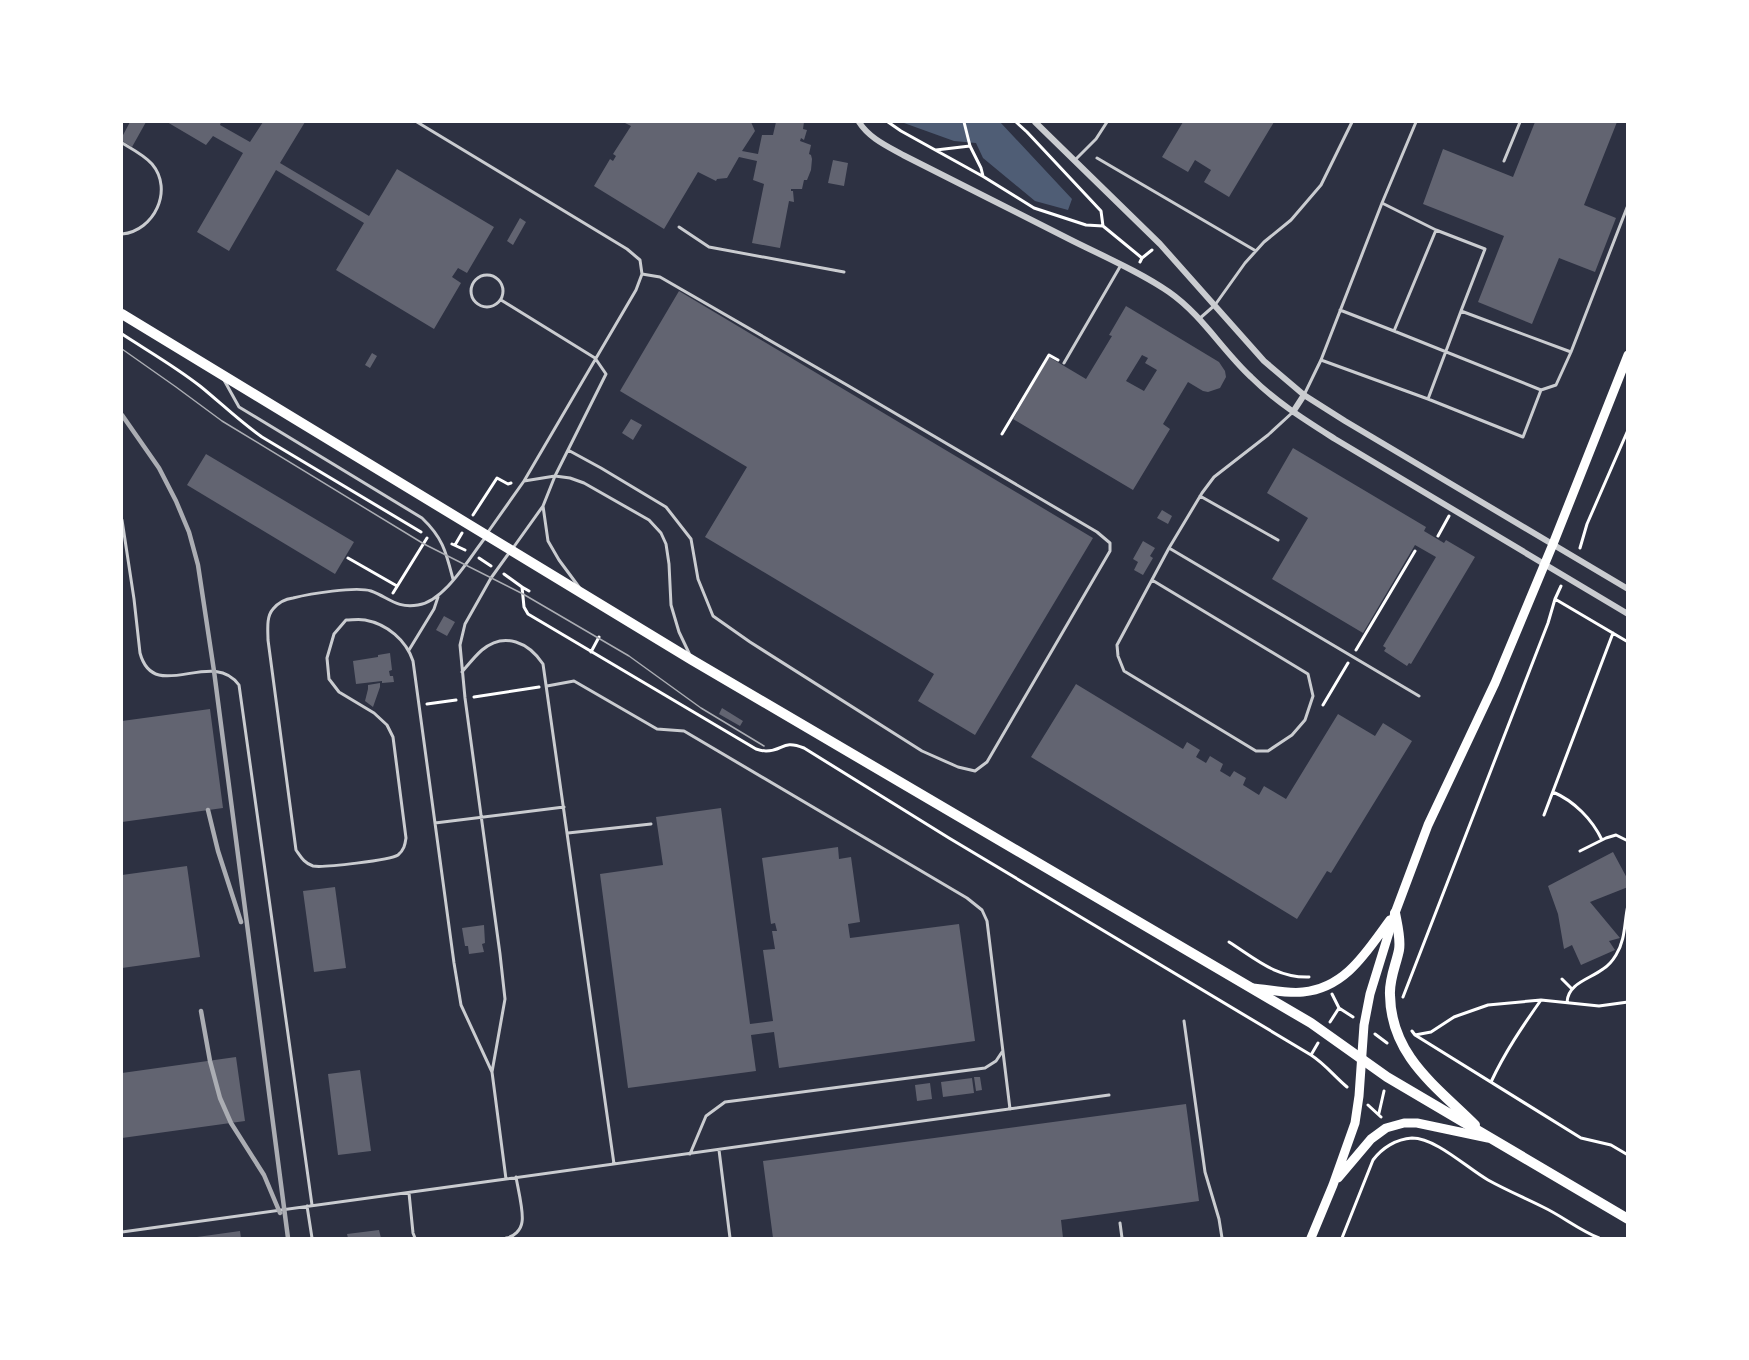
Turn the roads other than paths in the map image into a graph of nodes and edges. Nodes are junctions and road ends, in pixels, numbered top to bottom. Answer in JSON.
{"nodes":[{"id":1,"x":417,"y":122,"type":"edge"},
{"id":2,"x":859,"y":122,"type":"edge"},
{"id":3,"x":1035,"y":122,"type":"edge"},
{"id":4,"x":1107,"y":122,"type":"edge"},
{"id":5,"x":1352,"y":122,"type":"edge"},
{"id":6,"x":1416,"y":122,"type":"edge"},
{"id":7,"x":1520,"y":122,"type":"edge"},
{"id":8,"x":122,"y":143,"type":"edge"},
{"id":9,"x":1097,"y":158,"type":"dead end"},
{"id":10,"x":1075,"y":160,"type":"junction"},
{"id":11,"x":1504,"y":161,"type":"dead end"},
{"id":12,"x":1382,"y":203,"type":"junction"},
{"id":13,"x":1628,"y":205,"type":"edge"},
{"id":14,"x":679,"y":227,"type":"dead end"},
{"id":15,"x":1436,"y":230,"type":"junction"},
{"id":16,"x":122,"y":234,"type":"edge"},
{"id":17,"x":1256,"y":251,"type":"junction"},
{"id":18,"x":1121,"y":265,"type":"junction"},
{"id":19,"x":844,"y":272,"type":"dead end"},
{"id":20,"x":642,"y":274,"type":"junction"},
{"id":21,"x":501,"y":300,"type":"junction"},
{"id":22,"x":1215,"y":305,"type":"junction"},
{"id":23,"x":1340,"y":310,"type":"junction"},
{"id":24,"x":1461,"y":311,"type":"junction"},
{"id":25,"x":122,"y":314,"type":"edge"},
{"id":26,"x":1199,"y":319,"type":"junction"},
{"id":27,"x":1394,"y":331,"type":"junction"},
{"id":28,"x":1572,"y":352,"type":"junction"},
{"id":29,"x":1445,"y":353,"type":"junction"},
{"id":30,"x":1628,"y":356,"type":"edge"},
{"id":31,"x":595,"y":358,"type":"junction"},
{"id":32,"x":1321,"y":360,"type":"junction"},
{"id":33,"x":1065,"y":363,"type":"road end"},
{"id":34,"x":221,"y":374,"type":"junction"},
{"id":35,"x":1541,"y":390,"type":"junction"},
{"id":36,"x":1304,"y":395,"type":"junction"},
{"id":37,"x":1428,"y":399,"type":"junction"},
{"id":38,"x":1293,"y":412,"type":"junction"},
{"id":39,"x":568,"y":450,"type":"junction"},
{"id":40,"x":555,"y":476,"type":"junction"},
{"id":41,"x":524,"y":480,"type":"junction"},
{"id":42,"x":1200,"y":496,"type":"junction"},
{"id":43,"x":543,"y":506,"type":"junction"},
{"id":44,"x":122,"y":520,"type":"edge"},
{"id":45,"x":486,"y":536,"type":"junction"},
{"id":46,"x":1278,"y":540,"type":"dead end"},
{"id":47,"x":1552,"y":544,"type":"junction"},
{"id":48,"x":1169,"y":548,"type":"junction"},
{"id":49,"x":511,"y":550,"type":"junction"},
{"id":50,"x":1544,"y":564,"type":"junction"},
{"id":51,"x":453,"y":580,"type":"junction"},
{"id":52,"x":1152,"y":580,"type":"junction"},
{"id":53,"x":1628,"y":590,"type":"edge"},
{"id":54,"x":586,"y":596,"type":"junction"},
{"id":55,"x":438,"y":597,"type":"junction"},
{"id":56,"x":1628,"y":614,"type":"edge"},
{"id":57,"x":409,"y":650,"type":"junction"},
{"id":58,"x":692,"y":660,"type":"junction"},
{"id":59,"x":461,"y":672,"type":"junction"},
{"id":60,"x":547,"y":686,"type":"junction"},
{"id":61,"x":1419,"y":696,"type":"dead end"},
{"id":62,"x":564,"y":807,"type":"junction"},
{"id":63,"x":481,"y":817,"type":"junction"},
{"id":64,"x":435,"y":823,"type":"junction"},
{"id":65,"x":651,"y":824,"type":"dead end"},
{"id":66,"x":568,"y":833,"type":"junction"},
{"id":67,"x":1395,"y":913,"type":"junction"},
{"id":68,"x":1250,"y":987,"type":"junction"},
{"id":69,"x":1184,"y":1021,"type":"dead end"},
{"id":70,"x":1003,"y":1051,"type":"junction"},
{"id":71,"x":1362,"y":1059,"type":"junction"},
{"id":72,"x":492,"y":1072,"type":"junction"},
{"id":73,"x":1109,"y":1095,"type":"dead end"},
{"id":74,"x":1010,"y":1109,"type":"junction"},
{"id":75,"x":1488,"y":1138,"type":"junction"},
{"id":76,"x":719,"y":1150,"type":"junction"},
{"id":77,"x":690,"y":1154,"type":"junction"},
{"id":78,"x":614,"y":1164,"type":"junction"},
{"id":79,"x":516,"y":1177,"type":"junction"},
{"id":80,"x":506,"y":1179,"type":"junction"},
{"id":81,"x":1333,"y":1185,"type":"junction"},
{"id":82,"x":409,"y":1192,"type":"junction"},
{"id":83,"x":309,"y":1206,"type":"junction"},
{"id":84,"x":1628,"y":1219,"type":"edge"},
{"id":85,"x":1120,"y":1222,"type":"dead end"},
{"id":86,"x":122,"y":1232,"type":"edge"},
{"id":87,"x":312,"y":1239,"type":"edge"},
{"id":88,"x":415,"y":1239,"type":"edge"},
{"id":89,"x":506,"y":1239,"type":"edge"},
{"id":90,"x":730,"y":1239,"type":"edge"},
{"id":91,"x":1122,"y":1239,"type":"edge"},
{"id":92,"x":1222,"y":1239,"type":"edge"},
{"id":93,"x":1311,"y":1239,"type":"edge"}],
"edges":[{"from":1,"to":20,"type":"lane"},
{"from":2,"to":18,"type":"street"},
{"from":3,"to":10,"type":"street"},
{"from":4,"to":10,"type":"lane"},
{"from":5,"to":17,"type":"lane"},
{"from":6,"to":12,"type":"lane"},
{"from":7,"to":11,"type":"lane"},
{"from":8,"to":16,"type":"lane"},
{"from":9,"to":17,"type":"lane"},
{"from":10,"to":22,"type":"street"},
{"from":12,"to":15,"type":"lane"},
{"from":12,"to":23,"type":"lane"},
{"from":13,"to":28,"type":"lane"},
{"from":14,"to":19,"type":"lane"},
{"from":15,"to":24,"type":"lane"},
{"from":15,"to":27,"type":"lane"},
{"from":17,"to":22,"type":"lane"},
{"from":18,"to":26,"type":"street"},
{"from":18,"to":33,"type":"lane"},
{"from":20,"to":31,"type":"lane"},
{"from":20,"to":39,"type":"lane"},
{"from":21,"to":21,"type":"lane"},
{"from":21,"to":31,"type":"lane"},
{"from":22,"to":26,"type":"lane"},
{"from":22,"to":36,"type":"street"},
{"from":23,"to":27,"type":"lane"},
{"from":23,"to":32,"type":"lane"},
{"from":24,"to":28,"type":"lane"},
{"from":24,"to":29,"type":"lane"},
{"from":25,"to":34,"type":"main road"},
{"from":26,"to":38,"type":"street"},
{"from":27,"to":29,"type":"lane"},
{"from":28,"to":35,"type":"lane"},
{"from":29,"to":35,"type":"lane"},
{"from":29,"to":37,"type":"lane"},
{"from":30,"to":47,"type":"main road"},
{"from":31,"to":39,"type":"lane"},
{"from":31,"to":41,"type":"lane"},
{"from":32,"to":36,"type":"lane"},
{"from":32,"to":37,"type":"lane"},
{"from":34,"to":45,"type":"main road"},
{"from":34,"to":51,"type":"lane"},
{"from":35,"to":37,"type":"lane"},
{"from":36,"to":38,"type":"street"},
{"from":36,"to":47,"type":"street"},
{"from":38,"to":42,"type":"lane"},
{"from":38,"to":50,"type":"street"},
{"from":39,"to":40,"type":"lane"},
{"from":40,"to":41,"type":"lane"},
{"from":40,"to":43,"type":"lane"},
{"from":40,"to":58,"type":"lane"},
{"from":41,"to":45,"type":"lane"},
{"from":42,"to":46,"type":"lane"},
{"from":42,"to":48,"type":"lane"},
{"from":43,"to":49,"type":"lane"},
{"from":43,"to":54,"type":"lane"},
{"from":44,"to":83,"type":"lane"},
{"from":45,"to":49,"type":"main road"},
{"from":45,"to":51,"type":"lane"},
{"from":47,"to":50,"type":"main road"},
{"from":47,"to":53,"type":"street"},
{"from":48,"to":52,"type":"lane"},
{"from":48,"to":61,"type":"lane"},
{"from":49,"to":54,"type":"main road"},
{"from":49,"to":59,"type":"lane"},
{"from":50,"to":56,"type":"street"},
{"from":50,"to":67,"type":"main road"},
{"from":51,"to":55,"type":"lane"},
{"from":52,"to":52,"type":"lane"},
{"from":54,"to":58,"type":"main road"},
{"from":55,"to":57,"type":"lane"},
{"from":55,"to":57,"type":"lane"},
{"from":57,"to":64,"type":"lane"},
{"from":58,"to":68,"type":"main road"},
{"from":59,"to":60,"type":"lane"},
{"from":59,"to":63,"type":"lane"},
{"from":60,"to":62,"type":"lane"},
{"from":60,"to":70,"type":"lane"},
{"from":62,"to":63,"type":"lane"},
{"from":62,"to":66,"type":"lane"},
{"from":63,"to":64,"type":"lane"},
{"from":63,"to":72,"type":"lane"},
{"from":64,"to":72,"type":"lane"},
{"from":65,"to":66,"type":"lane"},
{"from":66,"to":78,"type":"lane"},
{"from":67,"to":68,"type":"main road"},
{"from":67,"to":71,"type":"main road"},
{"from":67,"to":75,"type":"main road"},
{"from":68,"to":71,"type":"main road"},
{"from":69,"to":92,"type":"lane"},
{"from":70,"to":74,"type":"lane"},
{"from":70,"to":77,"type":"lane"},
{"from":71,"to":75,"type":"main road"},
{"from":71,"to":81,"type":"main road"},
{"from":72,"to":80,"type":"lane"},
{"from":73,"to":74,"type":"lane"},
{"from":74,"to":76,"type":"lane"},
{"from":75,"to":81,"type":"main road"},
{"from":75,"to":84,"type":"main road"},
{"from":76,"to":77,"type":"lane"},
{"from":76,"to":90,"type":"lane"},
{"from":77,"to":78,"type":"lane"},
{"from":78,"to":79,"type":"lane"},
{"from":79,"to":80,"type":"lane"},
{"from":79,"to":89,"type":"lane"},
{"from":80,"to":82,"type":"lane"},
{"from":81,"to":93,"type":"main road"},
{"from":82,"to":83,"type":"lane"},
{"from":82,"to":88,"type":"lane"},
{"from":83,"to":86,"type":"lane"},
{"from":83,"to":87,"type":"lane"},
{"from":85,"to":91,"type":"lane"}]}
